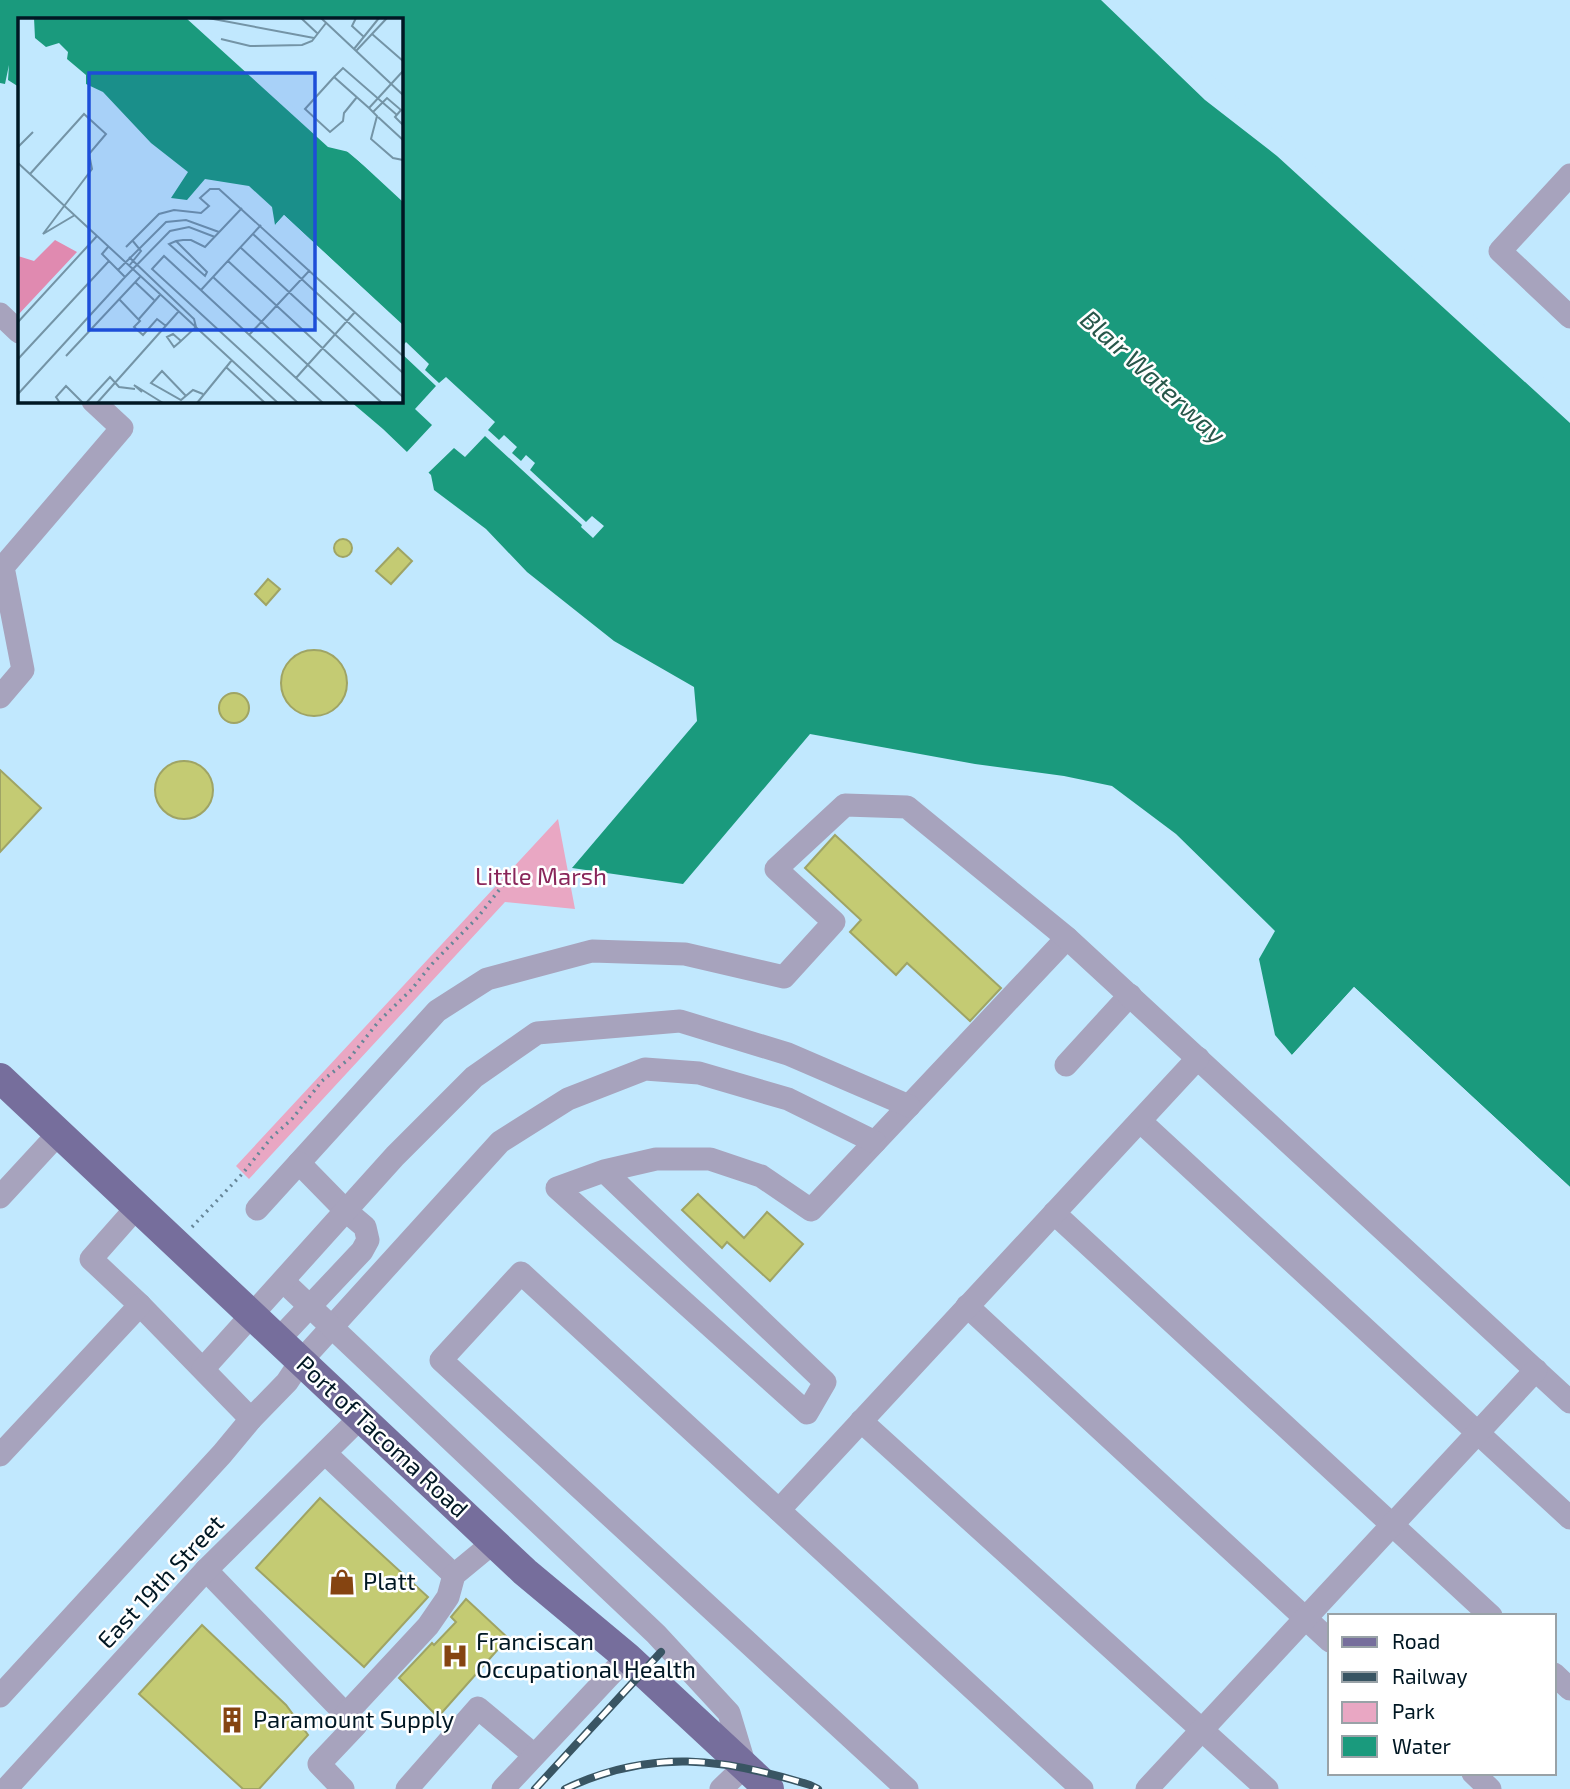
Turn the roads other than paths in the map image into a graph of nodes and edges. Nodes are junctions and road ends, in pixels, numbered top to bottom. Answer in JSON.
{"nodes":[{"id":1,"x":1570,"y":175,"type":"edge"},
{"id":2,"x":0,"y":314,"type":"edge"},
{"id":3,"x":1570,"y":317,"type":"edge"},
{"id":4,"x":18,"y":331,"type":"edge"},
{"id":5,"x":94,"y":402,"type":"edge"},
{"id":6,"x":0,"y":697,"type":"edge"},
{"id":7,"x":1067,"y":938,"type":"junction"},
{"id":8,"x":1130,"y":995,"type":"junction"},
{"id":9,"x":1198,"y":1058,"type":"junction"},
{"id":10,"x":1066,"y":1065,"type":"dead end"},
{"id":11,"x":0,"y":1078,"type":"edge"},
{"id":12,"x":909,"y":1107,"type":"junction"},
{"id":13,"x":1140,"y":1121,"type":"junction"},
{"id":14,"x":59,"y":1133,"type":"junction"},
{"id":15,"x":875,"y":1142,"type":"junction"},
{"id":16,"x":299,"y":1163,"type":"junction"},
{"id":17,"x":604,"y":1171,"type":"junction"},
{"id":18,"x":0,"y":1197,"type":"edge"},
{"id":19,"x":137,"y":1207,"type":"junction"},
{"id":20,"x":257,"y":1209,"type":"dead end"},
{"id":21,"x":346,"y":1211,"type":"junction"},
{"id":22,"x":1054,"y":1213,"type":"junction"},
{"id":23,"x":283,"y":1281,"type":"junction"},
{"id":24,"x":140,"y":1305,"type":"junction"},
{"id":25,"x":311,"y":1306,"type":"junction"},
{"id":26,"x":967,"y":1307,"type":"junction"},
{"id":27,"x":253,"y":1316,"type":"junction"},
{"id":28,"x":333,"y":1328,"type":"junction"},
{"id":29,"x":279,"y":1339,"type":"junction"},
{"id":30,"x":301,"y":1361,"type":"junction"},
{"id":31,"x":203,"y":1370,"type":"junction"},
{"id":32,"x":1536,"y":1370,"type":"junction"},
{"id":33,"x":1570,"y":1402,"type":"edge"},
{"id":34,"x":360,"y":1417,"type":"junction"},
{"id":35,"x":251,"y":1419,"type":"junction"},
{"id":36,"x":861,"y":1421,"type":"junction"},
{"id":37,"x":1478,"y":1433,"type":"junction"},
{"id":38,"x":324,"y":1453,"type":"junction"},
{"id":39,"x":0,"y":1455,"type":"edge"},
{"id":40,"x":779,"y":1510,"type":"junction"},
{"id":41,"x":1570,"y":1518,"type":"edge"},
{"id":42,"x":1393,"y":1525,"type":"junction"},
{"id":43,"x":494,"y":1542,"type":"junction"},
{"id":44,"x":206,"y":1570,"type":"junction"},
{"id":45,"x":454,"y":1575,"type":"junction"},
{"id":46,"x":1489,"y":1614,"type":"edge"},
{"id":47,"x":1306,"y":1619,"type":"junction"},
{"id":48,"x":1328,"y":1639,"type":"edge"},
{"id":49,"x":627,"y":1657,"type":"junction"},
{"id":50,"x":1556,"y":1676,"type":"edge"},
{"id":51,"x":1570,"y":1689,"type":"edge"},
{"id":52,"x":0,"y":1696,"type":"edge"},
{"id":53,"x":346,"y":1714,"type":"junction"},
{"id":54,"x":1202,"y":1730,"type":"junction"},
{"id":55,"x":534,"y":1755,"type":"junction"},
{"id":56,"x":745,"y":1766,"type":"junction"},
{"id":57,"x":1475,"y":1775,"type":"edge"},
{"id":58,"x":6,"y":1789,"type":"edge"},
{"id":59,"x":343,"y":1789,"type":"edge"},
{"id":60,"x":407,"y":1789,"type":"edge"},
{"id":61,"x":503,"y":1789,"type":"edge"},
{"id":62,"x":721,"y":1789,"type":"edge"},
{"id":63,"x":769,"y":1789,"type":"edge"},
{"id":64,"x":907,"y":1789,"type":"edge"},
{"id":65,"x":1082,"y":1789,"type":"edge"},
{"id":66,"x":1147,"y":1789,"type":"edge"},
{"id":67,"x":1267,"y":1789,"type":"edge"},
{"id":68,"x":1490,"y":1789,"type":"edge"}],
"edges":[{"from":1,"to":3,"type":"street"},
{"from":2,"to":4,"type":"street"},
{"from":5,"to":6,"type":"street"},
{"from":7,"to":8,"type":"street"},
{"from":7,"to":12,"type":"street"},
{"from":7,"to":16,"type":"street"},
{"from":8,"to":9,"type":"street"},
{"from":8,"to":10,"type":"street"},
{"from":9,"to":13,"type":"street"},
{"from":9,"to":32,"type":"street"},
{"from":11,"to":14,"type":"main road","name":"Port of Tacoma Road"},
{"from":12,"to":15,"type":"street"},
{"from":12,"to":21,"type":"street"},
{"from":13,"to":22,"type":"street"},
{"from":13,"to":37,"type":"street"},
{"from":14,"to":18,"type":"street"},
{"from":14,"to":19,"type":"main road","name":"Port of Tacoma Road"},
{"from":15,"to":17,"type":"street"},
{"from":15,"to":28,"type":"street"},
{"from":16,"to":20,"type":"street"},
{"from":16,"to":21,"type":"street"},
{"from":17,"to":17,"type":"street"},
{"from":19,"to":24,"type":"street"},
{"from":19,"to":27,"type":"main road","name":"Port of Tacoma Road"},
{"from":21,"to":23,"type":"street"},
{"from":21,"to":25,"type":"street"},
{"from":22,"to":26,"type":"street"},
{"from":22,"to":42,"type":"street"},
{"from":23,"to":25,"type":"street"},
{"from":23,"to":27,"type":"street"},
{"from":24,"to":31,"type":"street"},
{"from":24,"to":39,"type":"street"},
{"from":25,"to":28,"type":"street"},
{"from":25,"to":29,"type":"street"},
{"from":26,"to":36,"type":"street"},
{"from":26,"to":47,"type":"street"},
{"from":27,"to":29,"type":"main road","name":"Port of Tacoma Road"},
{"from":27,"to":31,"type":"street"},
{"from":28,"to":30,"type":"street"},
{"from":28,"to":56,"type":"street"},
{"from":29,"to":30,"type":"main road","name":"Port of Tacoma Road"},
{"from":30,"to":34,"type":"main road","name":"Port of Tacoma Road"},
{"from":30,"to":35,"type":"street"},
{"from":31,"to":35,"type":"street"},
{"from":32,"to":33,"type":"street"},
{"from":32,"to":37,"type":"street"},
{"from":34,"to":38,"type":"street","name":"East 19th Street"},
{"from":34,"to":43,"type":"main road","name":"Port of Tacoma Road"},
{"from":35,"to":52,"type":"street"},
{"from":36,"to":40,"type":"street"},
{"from":36,"to":54,"type":"street"},
{"from":37,"to":41,"type":"street"},
{"from":37,"to":42,"type":"street"},
{"from":38,"to":44,"type":"street","name":"East 19th Street"},
{"from":38,"to":45,"type":"street"},
{"from":40,"to":64,"type":"street"},
{"from":40,"to":65,"type":"street"},
{"from":42,"to":46,"type":"street"},
{"from":42,"to":47,"type":"street"},
{"from":43,"to":45,"type":"street"},
{"from":43,"to":49,"type":"main road","name":"Port of Tacoma Road"},
{"from":44,"to":53,"type":"street"},
{"from":44,"to":58,"type":"street","name":"East 19th Street"},
{"from":45,"to":53,"type":"street"},
{"from":47,"to":48,"type":"street"},
{"from":47,"to":54,"type":"street"},
{"from":49,"to":55,"type":"street"},
{"from":49,"to":56,"type":"main road","name":"Port of Tacoma Road"},
{"from":50,"to":51,"type":"street"},
{"from":53,"to":59,"type":"street"},
{"from":54,"to":66,"type":"street"},
{"from":54,"to":67,"type":"street"},
{"from":55,"to":60,"type":"street"},
{"from":55,"to":61,"type":"street"},
{"from":56,"to":62,"type":"street"},
{"from":56,"to":63,"type":"main road","name":"Port of Tacoma Road"},
{"from":57,"to":68,"type":"street"}]}
